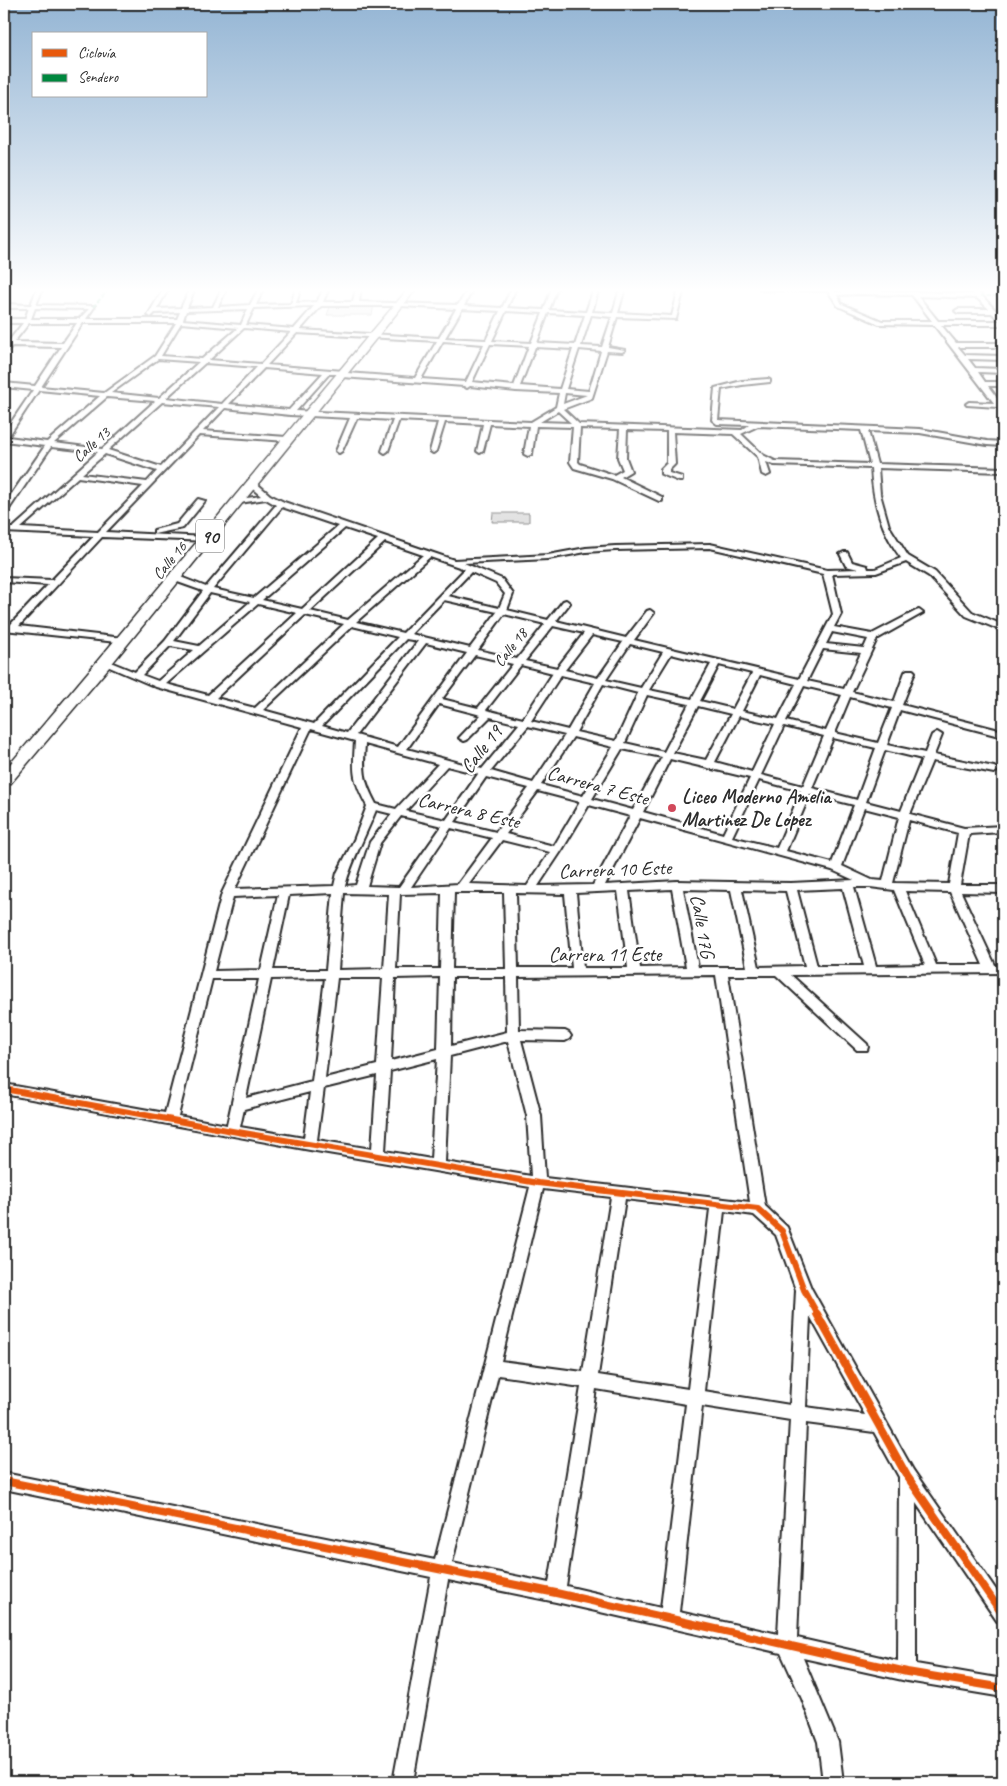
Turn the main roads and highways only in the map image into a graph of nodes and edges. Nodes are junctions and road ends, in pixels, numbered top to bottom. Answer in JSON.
{"nodes":[{"id":1,"x":345,"y":371,"type":"edge"},
{"id":2,"x":4,"y":781,"type":"edge"}],
"edges":[{"from":1,"to":2,"type":"highway","name":"Calle 16","number":"90"}]}
